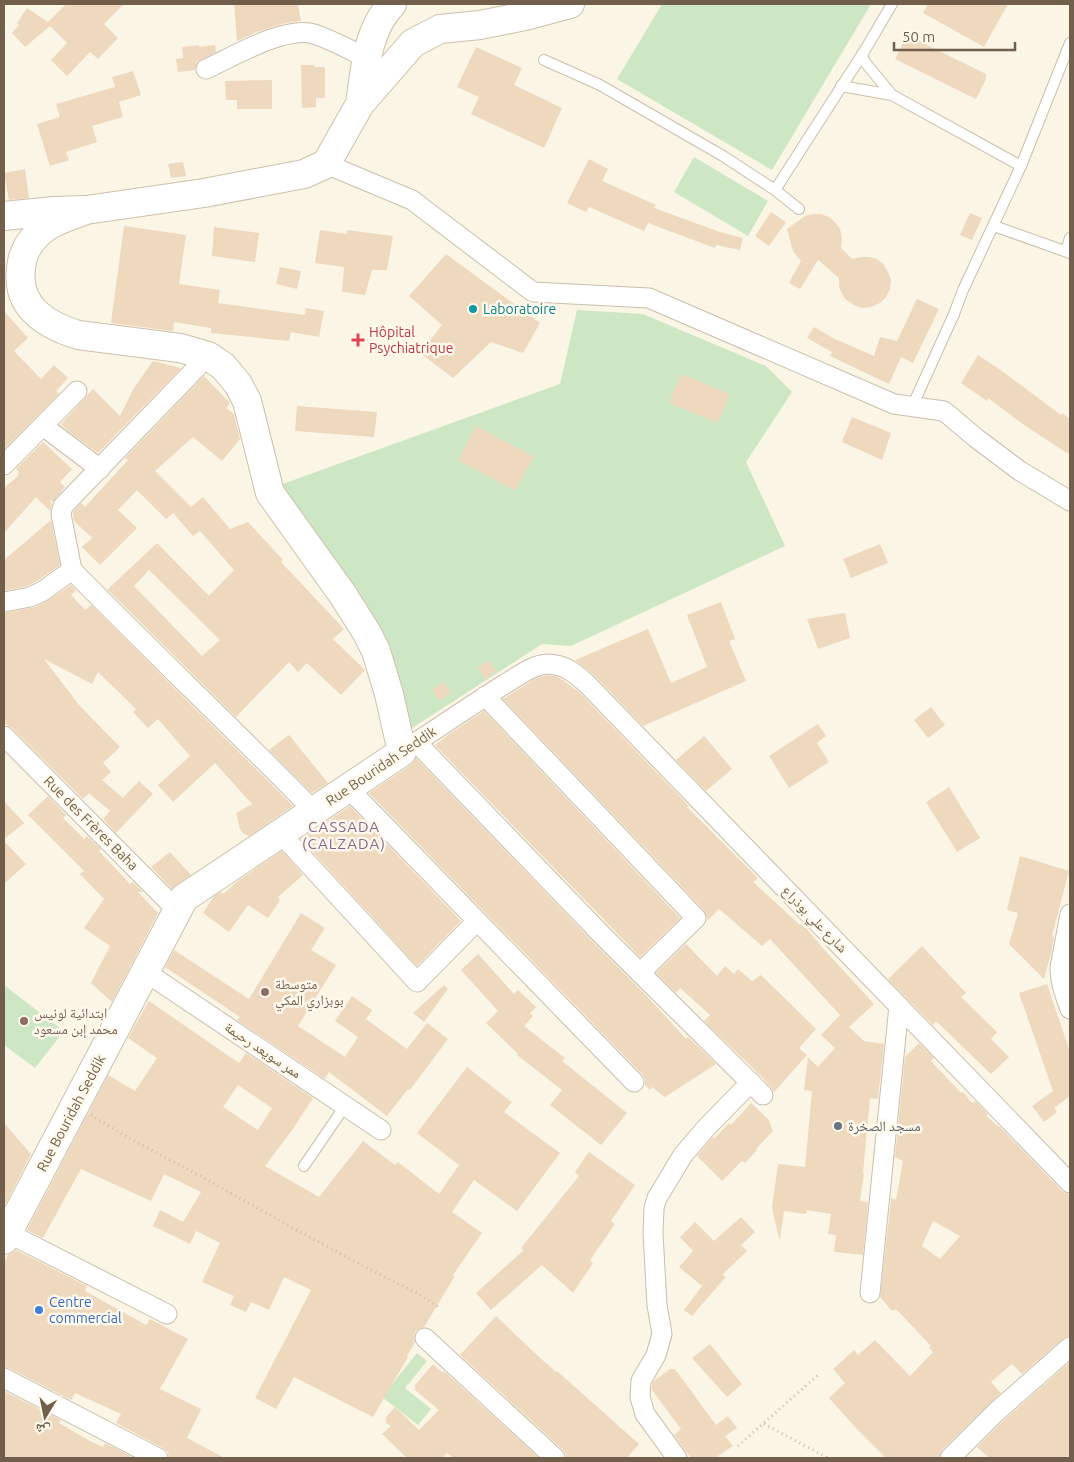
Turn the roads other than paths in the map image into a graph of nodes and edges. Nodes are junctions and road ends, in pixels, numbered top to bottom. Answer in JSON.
{"nodes":[{"id":1,"x":392,"y":4,"type":"edge"},
{"id":2,"x":570,"y":4,"type":"edge"},
{"id":3,"x":892,"y":4,"type":"edge"},
{"id":4,"x":1070,"y":44,"type":"edge"},
{"id":5,"x":862,"y":54,"type":"junction"},
{"id":6,"x":367,"y":58,"type":"junction"},
{"id":7,"x":544,"y":60,"type":"dead end"},
{"id":8,"x":206,"y":69,"type":"dead end"},
{"id":9,"x":841,"y":86,"type":"junction"},
{"id":10,"x":892,"y":95,"type":"junction"},
{"id":11,"x":360,"y":104,"type":"junction"},
{"id":12,"x":326,"y":164,"type":"junction"},
{"id":13,"x":1021,"y":166,"type":"junction"},
{"id":14,"x":775,"y":190,"type":"junction"},
{"id":15,"x":800,"y":209,"type":"dead end"},
{"id":16,"x":86,"y":210,"type":"junction"},
{"id":17,"x":4,"y":216,"type":"edge"},
{"id":18,"x":994,"y":226,"type":"junction"},
{"id":19,"x":1070,"y":238,"type":"edge"},
{"id":20,"x":1068,"y":252,"type":"edge"},
{"id":21,"x":208,"y":356,"type":"junction"},
{"id":22,"x":77,"y":391,"type":"dead end"},
{"id":23,"x":912,"y":407,"type":"junction"},
{"id":24,"x":43,"y":426,"type":"junction"},
{"id":25,"x":4,"y":465,"type":"edge"},
{"id":26,"x":100,"y":469,"type":"junction"},
{"id":27,"x":1070,"y":501,"type":"edge"},
{"id":28,"x":72,"y":570,"type":"junction"},
{"id":29,"x":4,"y":602,"type":"edge"},
{"id":30,"x":555,"y":665,"type":"joint"},
{"id":31,"x":485,"y":696,"type":"junction"},
{"id":32,"x":4,"y":736,"type":"edge"},
{"id":33,"x":409,"y":747,"type":"junction"},
{"id":34,"x":348,"y":788,"type":"junction"},
{"id":35,"x":314,"y":811,"type":"junction"},
{"id":36,"x":280,"y":833,"type":"junction"},
{"id":37,"x":177,"y":910,"type":"junction"},
{"id":38,"x":1070,"y":914,"type":"edge"},
{"id":39,"x":477,"y":921,"type":"junction"},
{"id":40,"x":144,"y":971,"type":"junction"},
{"id":41,"x":640,"y":973,"type":"junction"},
{"id":42,"x":899,"y":1006,"type":"junction"},
{"id":43,"x":1070,"y":1009,"type":"edge"},
{"id":44,"x":634,"y":1082,"type":"dead end"},
{"id":45,"x":345,"y":1106,"type":"junction"},
{"id":46,"x":381,"y":1130,"type":"dead end"},
{"id":47,"x":304,"y":1166,"type":"dead end"},
{"id":48,"x":1070,"y":1183,"type":"edge"},
{"id":49,"x":6,"y":1237,"type":"edge"},
{"id":50,"x":870,"y":1293,"type":"dead end"},
{"id":51,"x":167,"y":1314,"type":"dead end"},
{"id":52,"x":425,"y":1338,"type":"dead end"},
{"id":53,"x":1070,"y":1347,"type":"edge"},
{"id":54,"x":4,"y":1378,"type":"edge"},
{"id":55,"x":158,"y":1458,"type":"edge"},
{"id":56,"x":555,"y":1458,"type":"edge"},
{"id":57,"x":677,"y":1458,"type":"edge"},
{"id":58,"x":950,"y":1458,"type":"edge"}],
"edges":[{"from":1,"to":6,"type":"main road"},
{"from":2,"to":11,"type":"main road"},
{"from":3,"to":5,"type":"lane"},
{"from":4,"to":13,"type":"lane"},
{"from":5,"to":9,"type":"lane"},
{"from":5,"to":10,"type":"lane"},
{"from":6,"to":8,"type":"street"},
{"from":6,"to":11,"type":"main road"},
{"from":7,"to":14,"type":"lane"},
{"from":9,"to":10,"type":"lane"},
{"from":9,"to":14,"type":"lane"},
{"from":10,"to":13,"type":"lane"},
{"from":11,"to":12,"type":"main road"},
{"from":12,"to":16,"type":"main road"},
{"from":12,"to":23,"type":"street"},
{"from":13,"to":18,"type":"lane"},
{"from":14,"to":15,"type":"lane"},
{"from":16,"to":17,"type":"main road"},
{"from":16,"to":21,"type":"main road"},
{"from":18,"to":20,"type":"lane"},
{"from":18,"to":23,"type":"lane"},
{"from":19,"to":20,"type":"lane"},
{"from":21,"to":26,"type":"street"},
{"from":21,"to":33,"type":"main road"},
{"from":22,"to":24,"type":"street"},
{"from":23,"to":27,"type":"street"},
{"from":24,"to":25,"type":"street"},
{"from":24,"to":26,"type":"street"},
{"from":26,"to":28,"type":"street"},
{"from":28,"to":29,"type":"street"},
{"from":28,"to":35,"type":"street"},
{"from":30,"to":31,"type":"street","name":"Rue Bouridah Seddik"},
{"from":30,"to":42,"type":"street","name":"شارع علي بوذراع"},
{"from":31,"to":33,"type":"street","name":"Rue Bouridah Seddik"},
{"from":31,"to":41,"type":"street"},
{"from":32,"to":37,"type":"street","name":"Rue des Frères Baha"},
{"from":33,"to":34,"type":"main road","name":"Rue Bouridah Seddik"},
{"from":33,"to":41,"type":"street"},
{"from":34,"to":35,"type":"main road","name":"Rue Bouridah Seddik"},
{"from":34,"to":39,"type":"street"},
{"from":35,"to":36,"type":"main road","name":"Rue Bouridah Seddik"},
{"from":36,"to":37,"type":"main road","name":"Rue Bouridah Seddik"},
{"from":36,"to":39,"type":"street"},
{"from":37,"to":40,"type":"main road","name":"Rue Bouridah Seddik"},
{"from":38,"to":43,"type":"street"},
{"from":39,"to":44,"type":"street"},
{"from":40,"to":45,"type":"street","name":"ممر سويعد رحيمة"},
{"from":40,"to":49,"type":"main road","name":"Rue Bouridah Seddik"},
{"from":41,"to":57,"type":"street"},
{"from":42,"to":48,"type":"street","name":"شارع علي بوذراع"},
{"from":42,"to":50,"type":"street"},
{"from":45,"to":46,"type":"street","name":"ممر سويعد رحيمة"},
{"from":45,"to":47,"type":"lane"},
{"from":49,"to":51,"type":"street"},
{"from":52,"to":56,"type":"street"},
{"from":53,"to":58,"type":"street"},
{"from":54,"to":55,"type":"street"}]}
